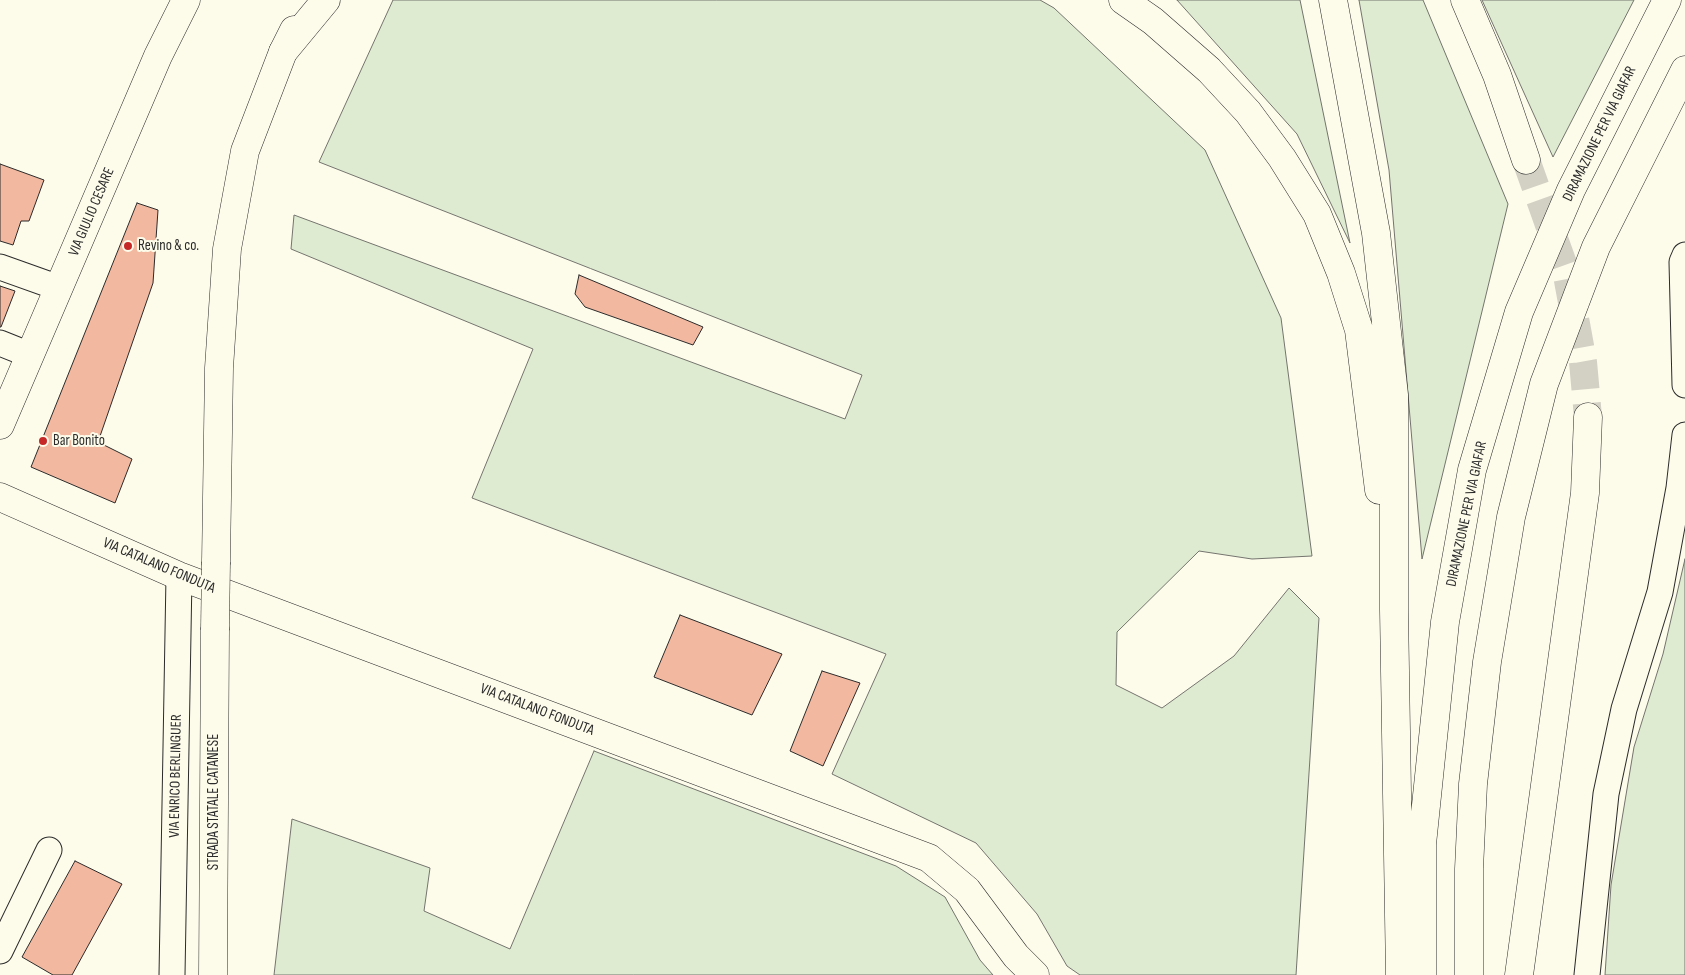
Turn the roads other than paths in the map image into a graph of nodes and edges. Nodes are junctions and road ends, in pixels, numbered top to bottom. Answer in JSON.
{"nodes":[{"id":1,"x":186,"y":0,"type":"edge"},
{"id":2,"x":309,"y":0,"type":"edge"},
{"id":3,"x":326,"y":0,"type":"edge"},
{"id":4,"x":1123,"y":0,"type":"edge"},
{"id":5,"x":1333,"y":0,"type":"edge"},
{"id":6,"x":1465,"y":0,"type":"edge"},
{"id":7,"x":1667,"y":0,"type":"edge"},
{"id":8,"x":283,"y":52,"type":"junction"},
{"id":9,"x":1685,"y":70,"type":"edge"},
{"id":10,"x":1526,"y":160,"type":"tunnel mouth"},
{"id":11,"x":1685,"y":255,"type":"edge"},
{"id":12,"x":0,"y":267,"type":"edge"},
{"id":13,"x":59,"y":288,"type":"junction"},
{"id":14,"x":0,"y":343,"type":"edge"},
{"id":15,"x":30,"y":355,"type":"junction"},
{"id":16,"x":1685,"y":385,"type":"edge"},
{"id":17,"x":1588,"y":417,"type":"tunnel mouth"},
{"id":18,"x":0,"y":425,"type":"edge"},
{"id":19,"x":1685,"y":435,"type":"edge"},
{"id":20,"x":0,"y":497,"type":"edge"},
{"id":21,"x":179,"y":576,"type":"junction"},
{"id":22,"x":1394,"y":610,"type":"junction"},
{"id":23,"x":49,"y":850,"type":"dead end"},
{"id":24,"x":0,"y":951,"type":"edge"},
{"id":25,"x":172,"y":975,"type":"edge"},
{"id":26,"x":213,"y":975,"type":"edge"},
{"id":27,"x":1035,"y":975,"type":"edge"},
{"id":28,"x":1400,"y":975,"type":"edge"},
{"id":29,"x":1422,"y":975,"type":"edge"},
{"id":30,"x":1469,"y":975,"type":"edge"},
{"id":31,"x":1519,"y":975,"type":"edge"},
{"id":32,"x":1587,"y":975,"type":"edge"}],
"edges":[{"from":1,"to":13,"type":"main road","name":"VIA GIULIO CESARE"},
{"from":2,"to":8,"type":"main road"},
{"from":3,"to":8,"type":"main road"},
{"from":4,"to":22,"type":"main road"},
{"from":5,"to":22,"type":"main road"},
{"from":6,"to":10,"type":"main road"},
{"from":7,"to":29,"type":"main road","name":"DIRAMAZIONE PER VIA GIAFAR"},
{"from":8,"to":26,"type":"main road","name":"STRADA STATALE CATANESE","bridge":true},
{"from":9,"to":30,"type":"main road"},
{"from":11,"to":16,"type":"street"},
{"from":12,"to":13,"type":"street"},
{"from":13,"to":15,"type":"main road","name":"VIA GIULIO CESARE"},
{"from":14,"to":15,"type":"street"},
{"from":15,"to":18,"type":"main road","name":"VIA GIULIO CESARE"},
{"from":17,"to":31,"type":"main road"},
{"from":19,"to":32,"type":"street"},
{"from":20,"to":21,"type":"main road","name":"VIA CATALANO FONDUTA"},
{"from":21,"to":25,"type":"street","name":"VIA ENRICO BERLINGUER"},
{"from":21,"to":27,"type":"main road","name":"VIA CATALANO FONDUTA"},
{"from":22,"to":28,"type":"main road"},
{"from":23,"to":24,"type":"street"}]}
